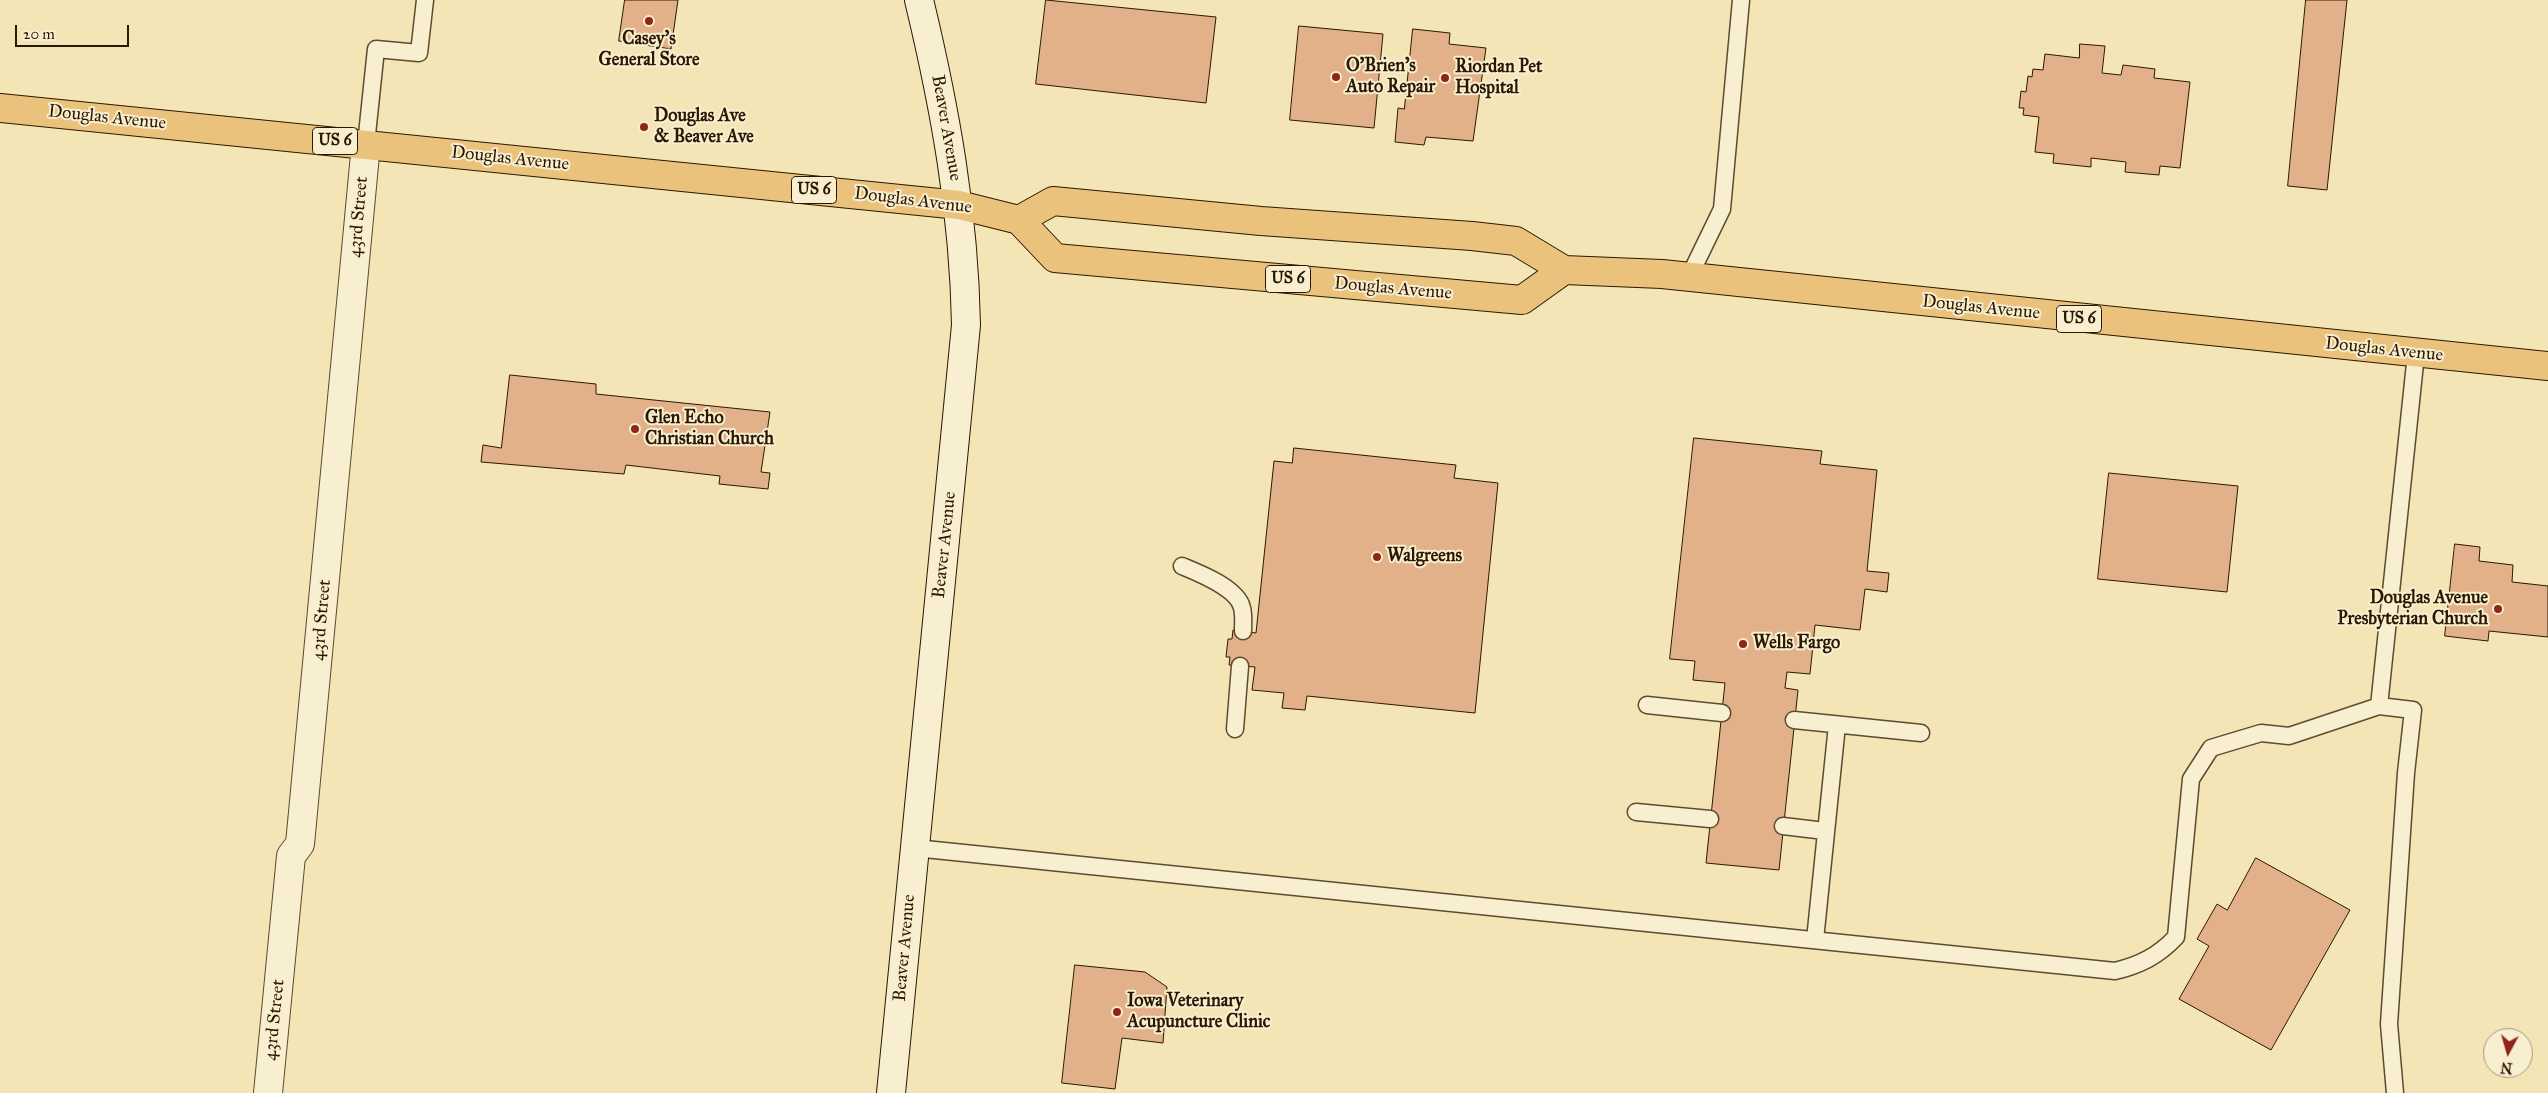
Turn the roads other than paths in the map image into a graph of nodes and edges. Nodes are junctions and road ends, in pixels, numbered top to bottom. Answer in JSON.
{"nodes":[{"id":1,"x":425,"y":0,"type":"edge"},
{"id":2,"x":919,"y":0,"type":"edge"},
{"id":3,"x":1741,"y":0,"type":"edge"},
{"id":4,"x":0,"y":108,"type":"edge"},
{"id":5,"x":366,"y":144,"type":"junction"},
{"id":6,"x":959,"y":205,"type":"junction"},
{"id":7,"x":1019,"y":220,"type":"junction"},
{"id":8,"x":1564,"y":270,"type":"junction"},
{"id":9,"x":1689,"y":277,"type":"junction"},
{"id":10,"x":2416,"y":354,"type":"junction"},
{"id":11,"x":2548,"y":366,"type":"edge"},
{"id":12,"x":1182,"y":566,"type":"dead end"},
{"id":13,"x":1243,"y":631,"type":"dead end"},
{"id":14,"x":1240,"y":666,"type":"dead end"},
{"id":15,"x":1647,"y":705,"type":"dead end"},
{"id":16,"x":2379,"y":706,"type":"junction"},
{"id":17,"x":1722,"y":713,"type":"dead end"},
{"id":18,"x":1794,"y":720,"type":"dead end"},
{"id":19,"x":1837,"y":725,"type":"junction"},
{"id":20,"x":1234,"y":729,"type":"dead end"},
{"id":21,"x":1921,"y":733,"type":"dead end"},
{"id":22,"x":1636,"y":812,"type":"dead end"},
{"id":23,"x":1710,"y":820,"type":"dead end"},
{"id":24,"x":1783,"y":826,"type":"dead end"},
{"id":25,"x":1825,"y":831,"type":"junction"},
{"id":26,"x":915,"y":848,"type":"junction"},
{"id":27,"x":1815,"y":940,"type":"junction"},
{"id":28,"x":268,"y":1093,"type":"edge"},
{"id":29,"x":892,"y":1093,"type":"edge"},
{"id":30,"x":2395,"y":1093,"type":"edge"}],
"edges":[{"from":1,"to":5,"type":"lane"},
{"from":2,"to":6,"type":"main road","name":"Beaver Avenue"},
{"from":3,"to":9,"type":"lane"},
{"from":4,"to":5,"type":"main road","name":"Douglas Avenue","number":"US 6"},
{"from":5,"to":6,"type":"main road","name":"Douglas Avenue","number":"US 6"},
{"from":5,"to":28,"type":"main road","name":"43rd Street"},
{"from":6,"to":7,"type":"main road","name":"Douglas Avenue","number":"US 6"},
{"from":6,"to":26,"type":"main road","name":"Beaver Avenue"},
{"from":7,"to":8,"type":"main road","name":"Douglas Avenue","number":"US 6"},
{"from":7,"to":8,"type":"main road","name":"Douglas Avenue","number":"US 6"},
{"from":8,"to":9,"type":"main road","name":"Douglas Avenue","number":"US 6"},
{"from":9,"to":10,"type":"main road","name":"Douglas Avenue","number":"US 6"},
{"from":10,"to":11,"type":"main road","name":"Douglas Avenue","number":"US 6"},
{"from":10,"to":16,"type":"lane"},
{"from":12,"to":13,"type":"lane"},
{"from":14,"to":20,"type":"lane"},
{"from":15,"to":17,"type":"lane"},
{"from":16,"to":27,"type":"lane"},
{"from":16,"to":30,"type":"lane"},
{"from":18,"to":19,"type":"lane"},
{"from":19,"to":21,"type":"lane"},
{"from":19,"to":25,"type":"lane"},
{"from":22,"to":23,"type":"lane"},
{"from":24,"to":25,"type":"lane"},
{"from":25,"to":27,"type":"lane"},
{"from":26,"to":27,"type":"lane"},
{"from":26,"to":29,"type":"main road","name":"Beaver Avenue"}]}
